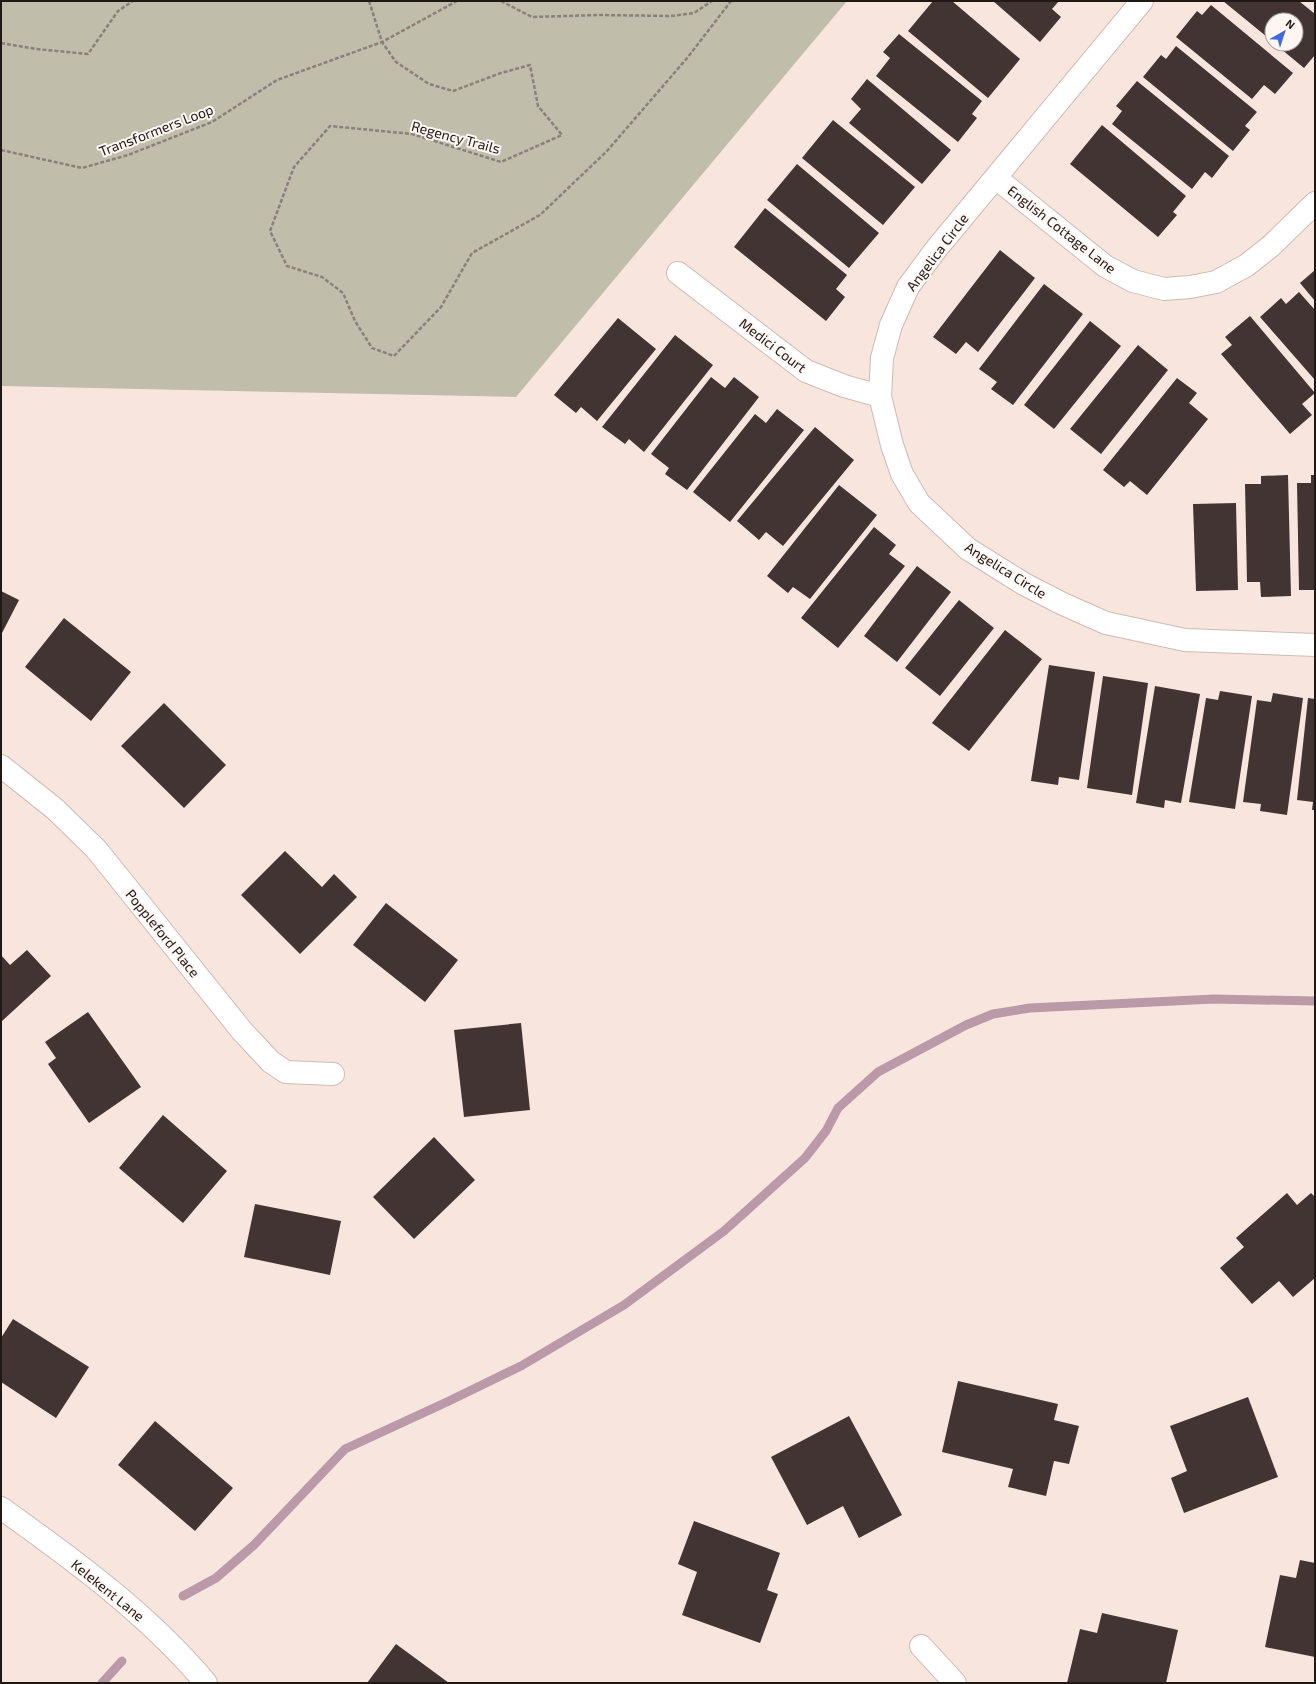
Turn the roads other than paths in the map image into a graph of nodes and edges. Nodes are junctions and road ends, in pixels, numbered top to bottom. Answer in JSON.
{"nodes":[{"id":1,"x":1142,"y":1,"type":"edge"},
{"id":2,"x":996,"y":178,"type":"junction"},
{"id":3,"x":1315,"y":203,"type":"edge"},
{"id":4,"x":678,"y":273,"type":"dead end"},
{"id":5,"x":880,"y":396,"type":"junction"},
{"id":6,"x":1315,"y":645,"type":"edge"},
{"id":7,"x":1,"y":766,"type":"edge"},
{"id":8,"x":333,"y":1074,"type":"dead end"},
{"id":9,"x":1,"y":1508,"type":"edge"},
{"id":10,"x":921,"y":1646,"type":"dead end"},
{"id":11,"x":206,"y":1683,"type":"edge"},
{"id":12,"x":955,"y":1683,"type":"edge"}],
"edges":[{"from":1,"to":2,"type":"street","name":"Angelica Circle"},
{"from":2,"to":3,"type":"street","name":"English Cottage Lane"},
{"from":2,"to":5,"type":"street","name":"Angelica Circle"},
{"from":4,"to":5,"type":"street","name":"Medici Court"},
{"from":5,"to":6,"type":"street","name":"Angelica Circle"},
{"from":7,"to":8,"type":"street","name":"Poppleford Place"},
{"from":9,"to":11,"type":"street","name":"Kelekent Lane"},
{"from":10,"to":12,"type":"street"}]}
